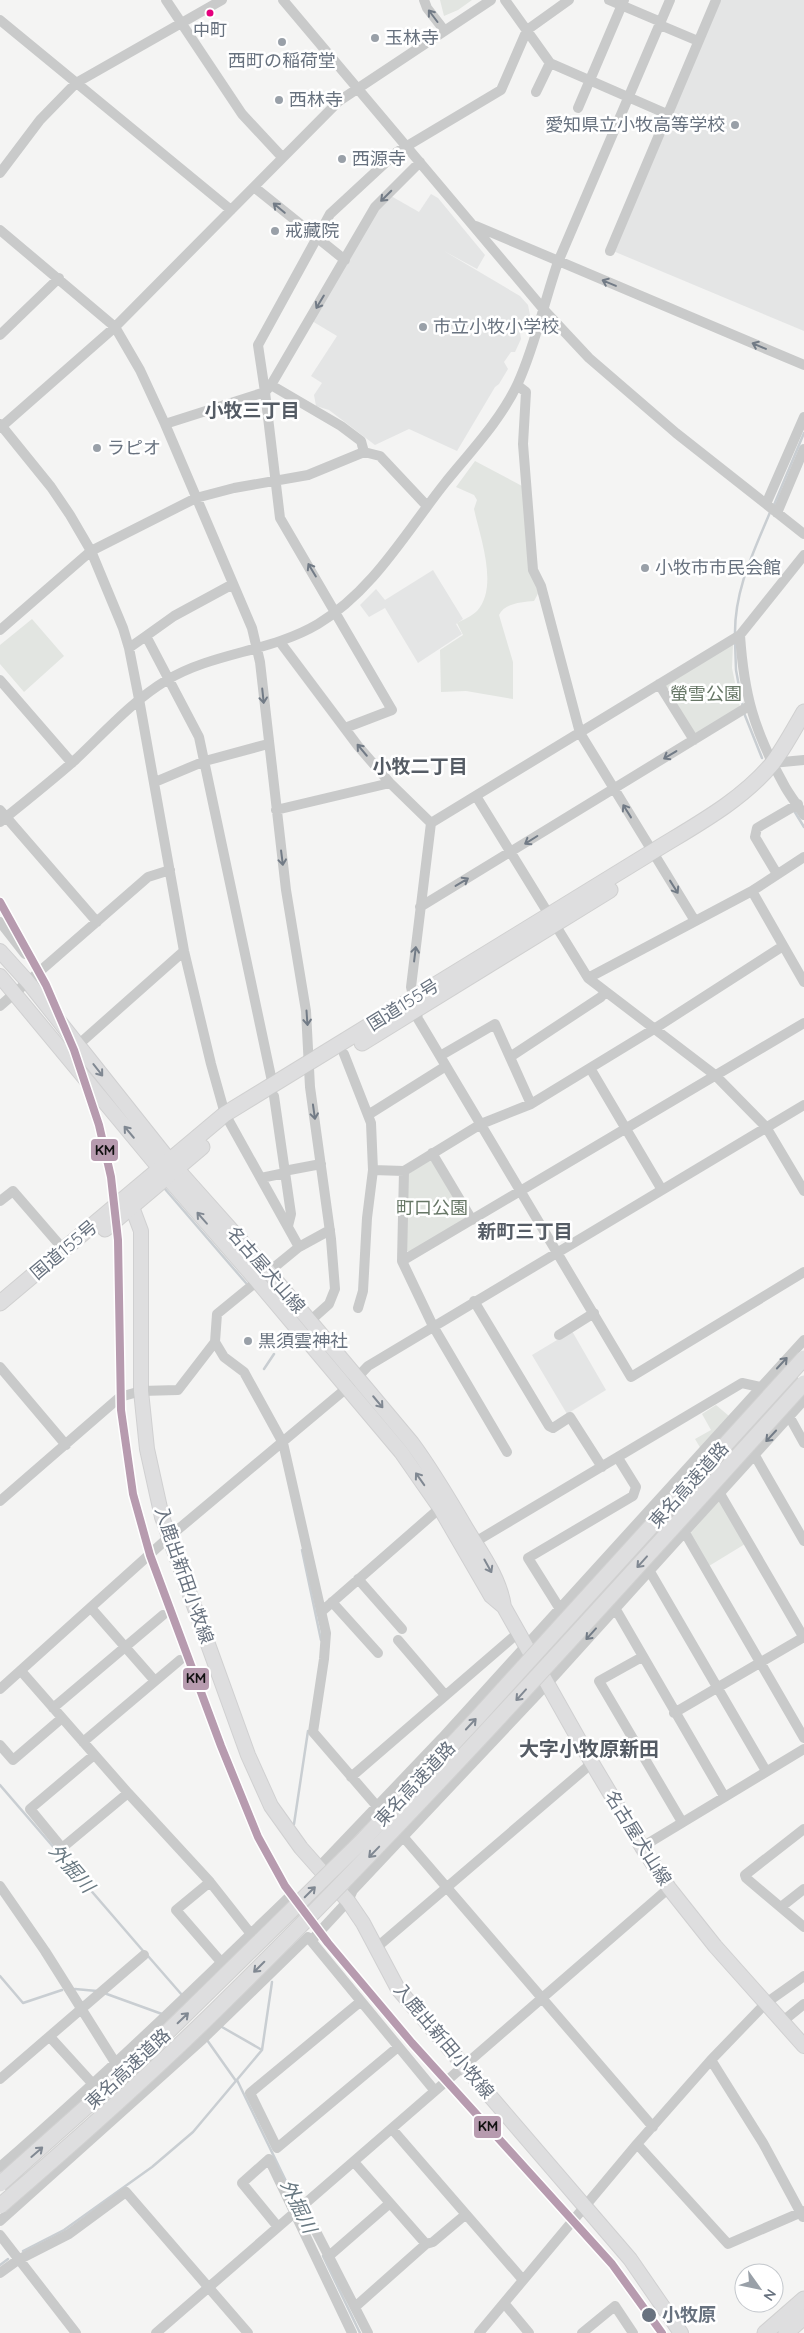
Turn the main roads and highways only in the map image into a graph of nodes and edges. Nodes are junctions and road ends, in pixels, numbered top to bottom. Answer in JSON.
{"nodes":[{"id":1,"x":804,"y":712,"type":"edge"},
{"id":2,"x":804,"y":728,"type":"edge"},
{"id":3,"x":778,"y":766,"type":"junction"},
{"id":4,"x":0,"y":951,"type":"edge"},
{"id":5,"x":0,"y":976,"type":"edge"},
{"id":6,"x":414,"y":1005,"type":"junction"},
{"id":7,"x":310,"y":1069,"type":"junction"},
{"id":8,"x":168,"y":1169,"type":"junction"},
{"id":9,"x":132,"y":1207,"type":"junction"},
{"id":10,"x":0,"y":1303,"type":"edge"},
{"id":11,"x":0,"y":1309,"type":"edge"},
{"id":12,"x":804,"y":1358,"type":"edge"},
{"id":13,"x":353,"y":1383,"type":"junction"},
{"id":14,"x":804,"y":1383,"type":"edge"},
{"id":15,"x":504,"y":1607,"type":"junction"},
{"id":16,"x":804,"y":2046,"type":"edge"},
{"id":17,"x":0,"y":2184,"type":"edge"},
{"id":18,"x":0,"y":2206,"type":"edge"},
{"id":19,"x":804,"y":2299,"type":"edge"},
{"id":20,"x":804,"y":2317,"type":"edge"},
{"id":21,"x":681,"y":2333,"type":"edge"},
{"id":22,"x":765,"y":2333,"type":"edge"},
{"id":23,"x":786,"y":2333,"type":"edge"}],
"edges":[{"from":1,"to":3,"type":"highway","name":"国道155号"},
{"from":2,"to":3,"type":"highway","name":"国道155号"},
{"from":3,"to":6,"type":"highway","name":"国道155号"},
{"from":4,"to":8,"type":"main road","name":"名古屋犬山線","one_way":true},
{"from":8,"to":5,"type":"main road","name":"名古屋犬山線","one_way":true},
{"from":6,"to":7,"type":"highway","name":"国道155号"},
{"from":6,"to":7,"type":"highway","name":"国道155号"},
{"from":7,"to":8,"type":"highway","name":"国道155号"},
{"from":8,"to":9,"type":"highway","name":"国道155号"},
{"from":8,"to":10,"type":"highway","name":"国道155号"},
{"from":13,"to":8,"type":"main road","name":"名古屋犬山線","one_way":true},
{"from":8,"to":13,"type":"main road","name":"名古屋犬山線"},
{"from":9,"to":11,"type":"highway","name":"国道155号"},
{"from":9,"to":21,"type":"main road","name":"入鹿出新田小牧線"},
{"from":17,"to":12,"type":"highway","name":"東名高速道路","one_way":true,"bridge":true},
{"from":15,"to":13,"type":"main road","name":"名古屋犬山線","one_way":true},
{"from":13,"to":15,"type":"main road","name":"名古屋犬山線","one_way":true},
{"from":14,"to":18,"type":"highway","name":"東名高速道路","one_way":true,"bridge":true},
{"from":15,"to":16,"type":"main road","name":"名古屋犬山線"},
{"from":19,"to":22,"type":"highway"},
{"from":20,"to":23,"type":"highway"}]}
